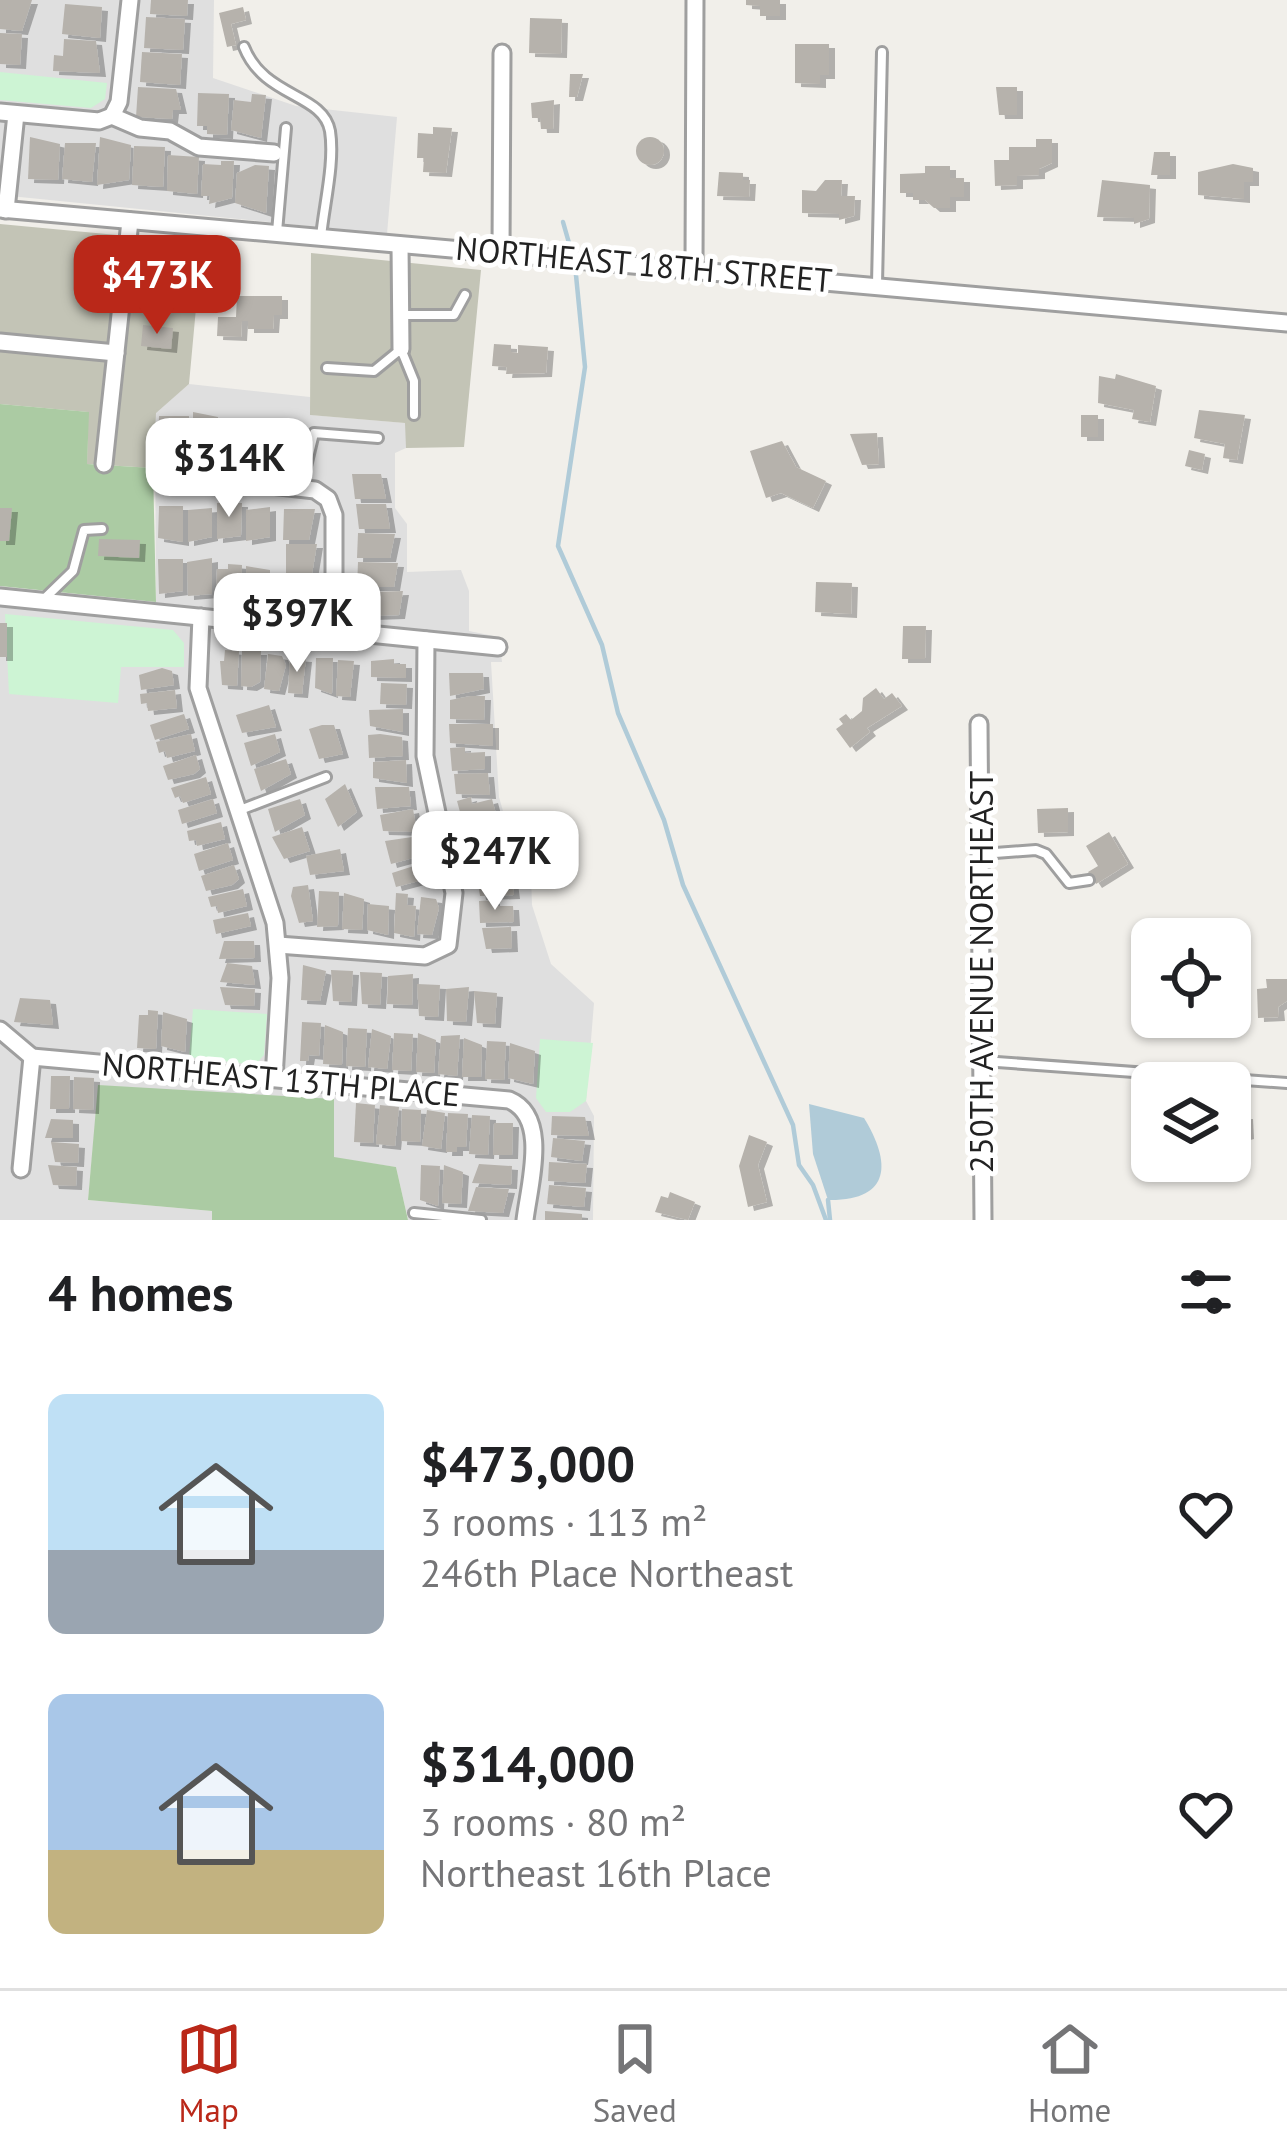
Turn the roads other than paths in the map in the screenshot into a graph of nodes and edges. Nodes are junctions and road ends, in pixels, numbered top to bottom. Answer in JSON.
{"nodes":[{"id":1,"x":130,"y":0,"type":"edge"},
{"id":2,"x":695,"y":0,"type":"edge"},
{"id":3,"x":244,"y":47,"type":"dead end"},
{"id":4,"x":882,"y":52,"type":"dead end"},
{"id":5,"x":502,"y":53,"type":"dead end"},
{"id":6,"x":8,"y":113,"type":"edge"},
{"id":7,"x":112,"y":116,"type":"junction"},
{"id":8,"x":286,"y":128,"type":"dead end"},
{"id":9,"x":274,"y":153,"type":"dead end"},
{"id":10,"x":3,"y":210,"type":"edge"},
{"id":11,"x":130,"y":221,"type":"junction"},
{"id":12,"x":277,"y":233,"type":"junction"},
{"id":13,"x":321,"y":238,"type":"junction"},
{"id":14,"x":400,"y":244,"type":"junction"},
{"id":15,"x":500,"y":250,"type":"junction"},
{"id":16,"x":694,"y":266,"type":"junction"},
{"id":17,"x":877,"y":284,"type":"junction"},
{"id":18,"x":465,"y":295,"type":"dead end"},
{"id":19,"x":400,"y":315,"type":"junction"},
{"id":20,"x":1287,"y":322,"type":"edge"},
{"id":21,"x":0,"y":342,"type":"edge"},
{"id":22,"x":401,"y":349,"type":"junction"},
{"id":23,"x":116,"y":353,"type":"junction"},
{"id":24,"x":327,"y":368,"type":"dead end"},
{"id":25,"x":414,"y":415,"type":"dead end"},
{"id":26,"x":378,"y":438,"type":"dead end"},
{"id":27,"x":104,"y":464,"type":"dead end"},
{"id":28,"x":171,"y":474,"type":"dead end"},
{"id":29,"x":301,"y":488,"type":"junction"},
{"id":30,"x":102,"y":529,"type":"dead end"},
{"id":31,"x":0,"y":597,"type":"edge"},
{"id":32,"x":42,"y":601,"type":"junction"},
{"id":33,"x":201,"y":617,"type":"junction"},
{"id":34,"x":334,"y":630,"type":"junction"},
{"id":35,"x":426,"y":640,"type":"junction"},
{"id":36,"x":498,"y":647,"type":"dead end"},
{"id":37,"x":979,"y":724,"type":"dead end"},
{"id":38,"x":326,"y":777,"type":"dead end"},
{"id":39,"x":240,"y":810,"type":"junction"},
{"id":40,"x":980,"y":854,"type":"junction"},
{"id":41,"x":1089,"y":880,"type":"dead end"},
{"id":42,"x":278,"y":945,"type":"junction"},
{"id":43,"x":0,"y":1030,"type":"edge"},
{"id":44,"x":32,"y":1057,"type":"junction"},
{"id":45,"x":982,"y":1060,"type":"junction"},
{"id":46,"x":274,"y":1078,"type":"junction"},
{"id":47,"x":1287,"y":1083,"type":"edge"},
{"id":48,"x":21,"y":1169,"type":"dead end"},
{"id":49,"x":414,"y":1214,"type":"dead end"},
{"id":50,"x":481,"y":1220,"type":"edge"},
{"id":51,"x":525,"y":1220,"type":"edge"},
{"id":52,"x":983,"y":1220,"type":"edge"}],
"edges":[{"from":1,"to":7,"type":"street"},
{"from":2,"to":16,"type":"street"},
{"from":3,"to":13,"type":"lane"},
{"from":4,"to":17,"type":"lane"},
{"from":5,"to":15,"type":"street"},
{"from":6,"to":7,"type":"street"},
{"from":6,"to":10,"type":"street"},
{"from":7,"to":9,"type":"street"},
{"from":8,"to":12,"type":"lane"},
{"from":10,"to":11,"type":"street","name":"NORTHEAST 18TH STREET"},
{"from":11,"to":12,"type":"street","name":"NORTHEAST 18TH STREET"},
{"from":11,"to":23,"type":"street"},
{"from":12,"to":13,"type":"street","name":"NORTHEAST 18TH STREET"},
{"from":13,"to":14,"type":"street","name":"NORTHEAST 18TH STREET"},
{"from":14,"to":15,"type":"street","name":"NORTHEAST 18TH STREET"},
{"from":14,"to":19,"type":"street"},
{"from":15,"to":16,"type":"street","name":"NORTHEAST 18TH STREET"},
{"from":16,"to":17,"type":"street","name":"NORTHEAST 18TH STREET"},
{"from":17,"to":20,"type":"street","name":"NORTHEAST 18TH STREET"},
{"from":18,"to":19,"type":"lane"},
{"from":19,"to":22,"type":"street"},
{"from":21,"to":23,"type":"street"},
{"from":22,"to":24,"type":"lane"},
{"from":22,"to":25,"type":"lane"},
{"from":23,"to":27,"type":"street"},
{"from":26,"to":29,"type":"lane"},
{"from":28,"to":29,"type":"street"},
{"from":29,"to":34,"type":"street"},
{"from":30,"to":32,"type":"lane"},
{"from":31,"to":32,"type":"street"},
{"from":32,"to":33,"type":"street"},
{"from":33,"to":34,"type":"street"},
{"from":33,"to":39,"type":"street"},
{"from":34,"to":35,"type":"street"},
{"from":35,"to":36,"type":"street"},
{"from":35,"to":42,"type":"street"},
{"from":37,"to":40,"type":"street","name":"250TH AVENUE NORTHEAST"},
{"from":38,"to":39,"type":"lane"},
{"from":39,"to":42,"type":"street"},
{"from":40,"to":41,"type":"lane"},
{"from":40,"to":45,"type":"street","name":"250TH AVENUE NORTHEAST"},
{"from":42,"to":46,"type":"street"},
{"from":43,"to":44,"type":"street"},
{"from":44,"to":46,"type":"street","name":"NORTHEAST 13TH PLACE"},
{"from":44,"to":48,"type":"street"},
{"from":45,"to":47,"type":"lane"},
{"from":45,"to":52,"type":"street","name":"250TH AVENUE NORTHEAST"},
{"from":46,"to":51,"type":"street","name":"NORTHEAST 13TH PLACE"},
{"from":49,"to":50,"type":"lane"}]}
